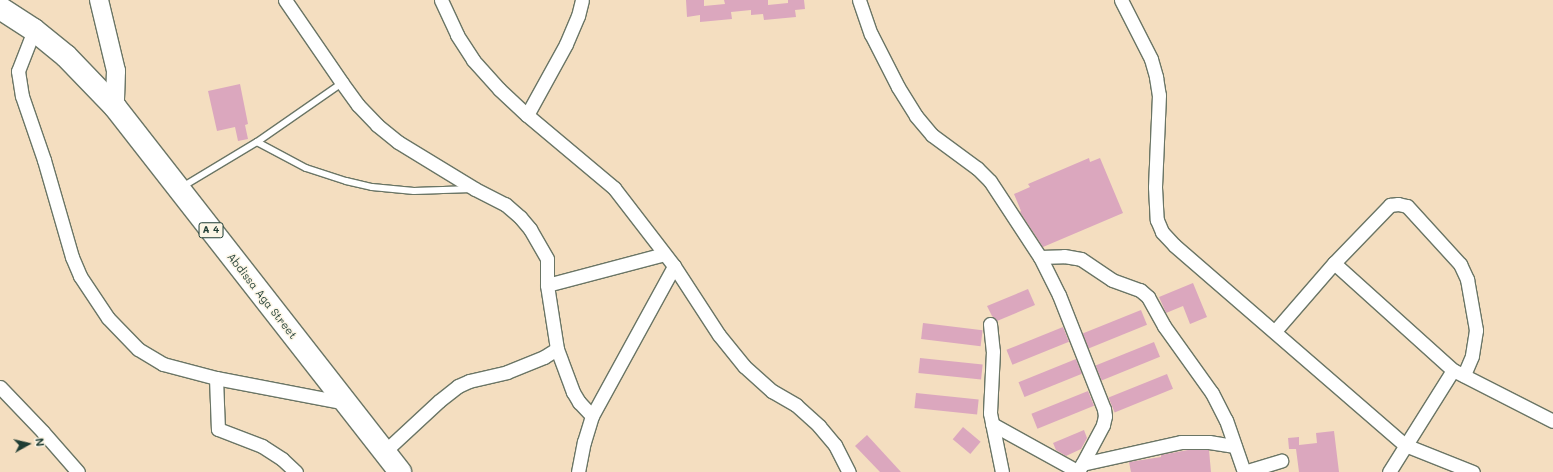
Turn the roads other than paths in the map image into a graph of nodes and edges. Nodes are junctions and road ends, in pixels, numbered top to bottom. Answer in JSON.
{"nodes":[{"id":1,"x":99,"y":0,"type":"edge"},
{"id":2,"x":285,"y":0,"type":"edge"},
{"id":3,"x":441,"y":0,"type":"edge"},
{"id":4,"x":582,"y":0,"type":"edge"},
{"id":5,"x":859,"y":0,"type":"edge"},
{"id":6,"x":1121,"y":0,"type":"edge"},
{"id":7,"x":0,"y":8,"type":"edge"},
{"id":8,"x":34,"y":30,"type":"junction"},
{"id":9,"x":342,"y":83,"type":"junction"},
{"id":10,"x":115,"y":107,"type":"junction"},
{"id":11,"x":527,"y":114,"type":"junction"},
{"id":12,"x":257,"y":142,"type":"junction"},
{"id":13,"x":178,"y":188,"type":"junction"},
{"id":14,"x":475,"y":189,"type":"junction"},
{"id":15,"x":664,"y":254,"type":"junction"},
{"id":16,"x":1040,"y":257,"type":"junction"},
{"id":17,"x":1334,"y":263,"type":"junction"},
{"id":18,"x":674,"y":266,"type":"junction"},
{"id":19,"x":547,"y":285,"type":"junction"},
{"id":20,"x":990,"y":324,"type":"dead end"},
{"id":21,"x":1275,"y":331,"type":"junction"},
{"id":22,"x":557,"y":349,"type":"junction"},
{"id":23,"x":1459,"y":372,"type":"junction"},
{"id":24,"x":216,"y":378,"type":"junction"},
{"id":25,"x":0,"y":387,"type":"edge"},
{"id":26,"x":346,"y":403,"type":"junction"},
{"id":27,"x":592,"y":416,"type":"junction"},
{"id":28,"x":1553,"y":421,"type":"edge"},
{"id":29,"x":992,"y":424,"type":"junction"},
{"id":30,"x":1405,"y":445,"type":"junction"},
{"id":31,"x":1235,"y":446,"type":"junction"},
{"id":32,"x":384,"y":452,"type":"junction"},
{"id":33,"x":1281,"y":461,"type":"dead end"},
{"id":34,"x":1080,"y":469,"type":"edge"},
{"id":35,"x":78,"y":472,"type":"edge"},
{"id":36,"x":296,"y":472,"type":"edge"},
{"id":37,"x":400,"y":472,"type":"edge"},
{"id":38,"x":578,"y":472,"type":"edge"},
{"id":39,"x":849,"y":472,"type":"edge"},
{"id":40,"x":1002,"y":472,"type":"edge"},
{"id":41,"x":1244,"y":472,"type":"edge"},
{"id":42,"x":1389,"y":472,"type":"edge"},
{"id":43,"x":1473,"y":472,"type":"edge"}],
"edges":[{"from":1,"to":10,"type":"street"},
{"from":2,"to":9,"type":"street"},
{"from":3,"to":11,"type":"street"},
{"from":4,"to":11,"type":"street"},
{"from":5,"to":16,"type":"street"},
{"from":6,"to":21,"type":"street"},
{"from":7,"to":8,"type":"highway","name":"Abdissa Aga Street","number":"A 4"},
{"from":8,"to":10,"type":"highway","name":"Abdissa Aga Street","number":"A 4"},
{"from":8,"to":24,"type":"street"},
{"from":9,"to":12,"type":"lane"},
{"from":9,"to":14,"type":"street"},
{"from":10,"to":13,"type":"highway","name":"Abdissa Aga Street","number":"A 4"},
{"from":11,"to":15,"type":"street"},
{"from":12,"to":13,"type":"lane"},
{"from":12,"to":14,"type":"lane"},
{"from":13,"to":26,"type":"highway","name":"Abdissa Aga Street","number":"A 4"},
{"from":14,"to":19,"type":"street"},
{"from":15,"to":18,"type":"street"},
{"from":15,"to":19,"type":"street"},
{"from":16,"to":31,"type":"street"},
{"from":16,"to":34,"type":"street"},
{"from":17,"to":21,"type":"street"},
{"from":17,"to":23,"type":"street"},
{"from":17,"to":23,"type":"street"},
{"from":18,"to":27,"type":"street"},
{"from":18,"to":39,"type":"street"},
{"from":19,"to":22,"type":"street"},
{"from":20,"to":29,"type":"street"},
{"from":21,"to":30,"type":"street"},
{"from":22,"to":27,"type":"street"},
{"from":22,"to":32,"type":"street"},
{"from":23,"to":28,"type":"street"},
{"from":23,"to":30,"type":"street"},
{"from":24,"to":26,"type":"street"},
{"from":24,"to":36,"type":"street"},
{"from":25,"to":35,"type":"street"},
{"from":26,"to":32,"type":"highway","name":"Abdissa Aga Street","number":"A 4"},
{"from":27,"to":38,"type":"street"},
{"from":29,"to":34,"type":"street"},
{"from":29,"to":40,"type":"street"},
{"from":30,"to":42,"type":"street"},
{"from":30,"to":43,"type":"street"},
{"from":31,"to":34,"type":"street"},
{"from":31,"to":41,"type":"street"},
{"from":32,"to":37,"type":"highway","name":"Abdissa Aga Street","number":"A 4"},
{"from":33,"to":41,"type":"street"}]}
